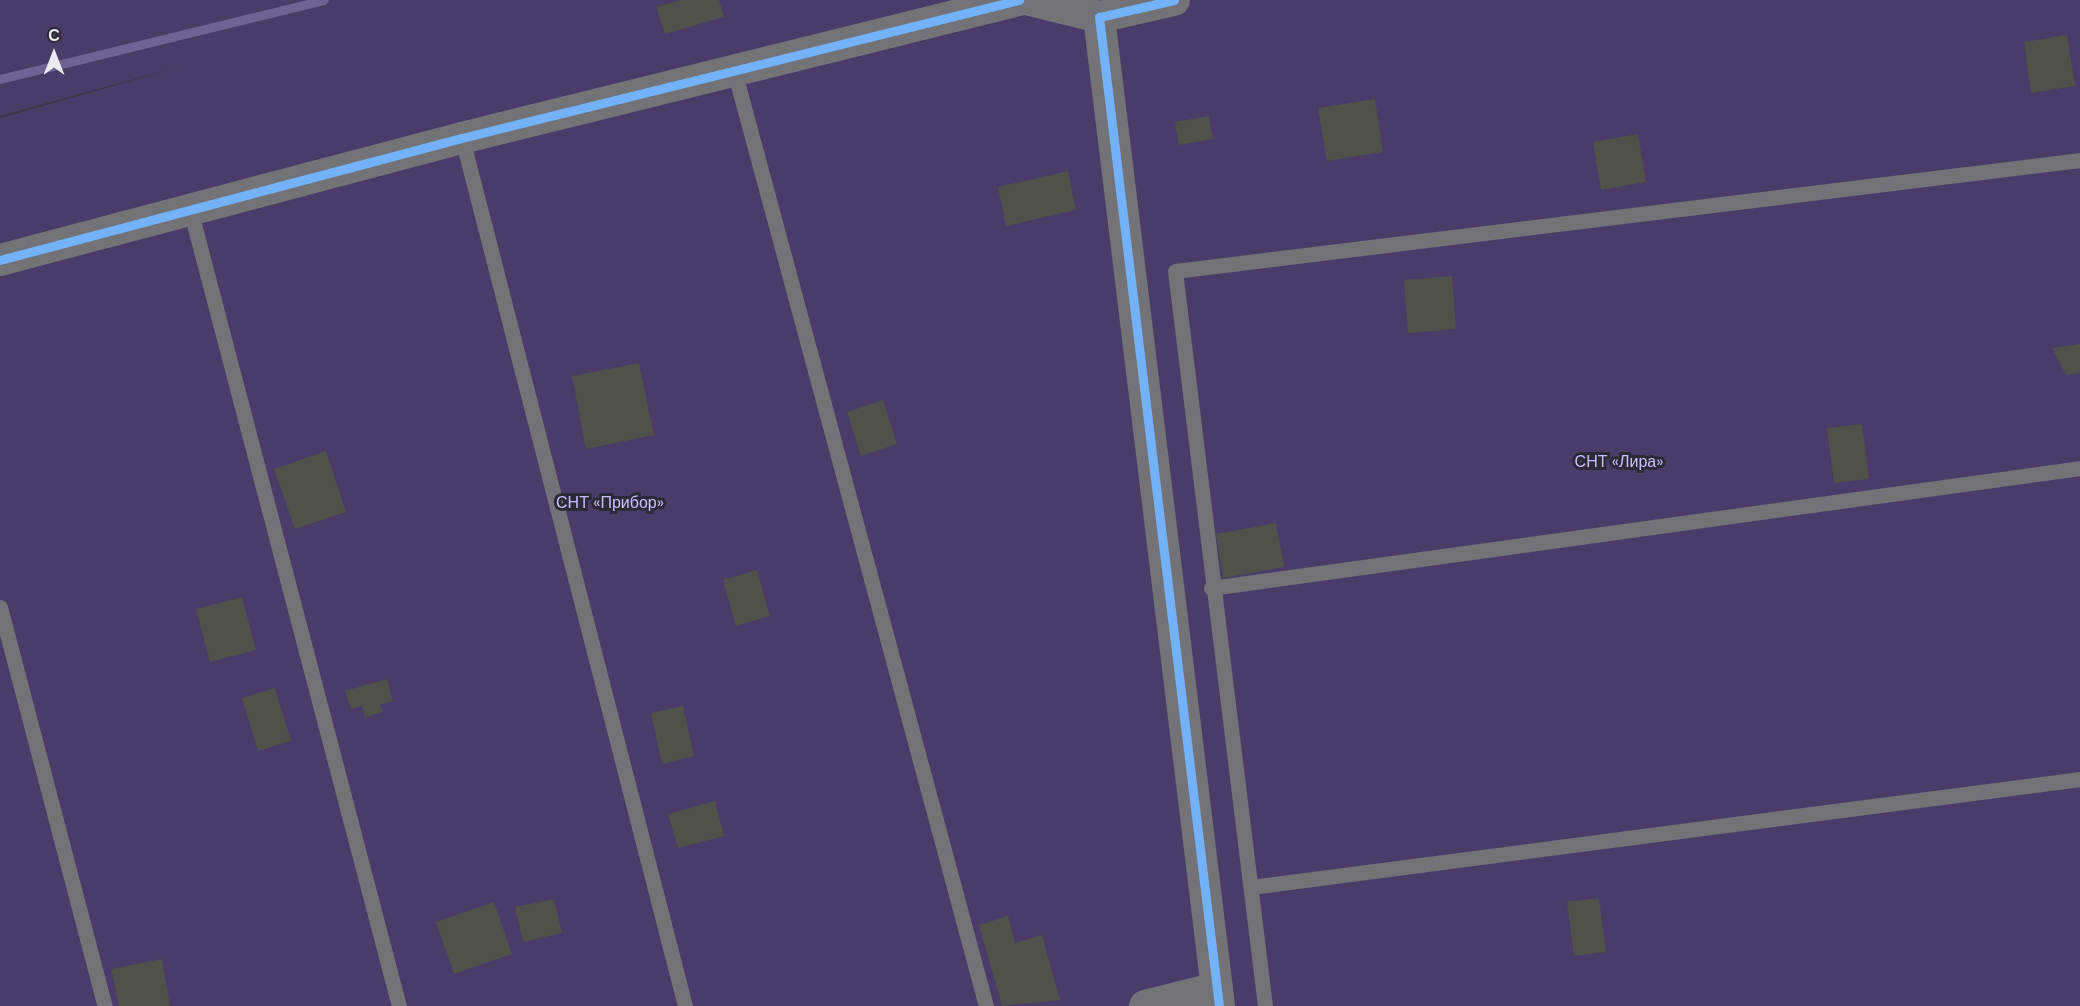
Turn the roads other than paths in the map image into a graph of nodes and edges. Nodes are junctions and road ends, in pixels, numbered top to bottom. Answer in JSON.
{"nodes":[{"id":1,"x":1019,"y":0,"type":"edge"},
{"id":2,"x":1030,"y":0,"type":"edge"},
{"id":3,"x":1174,"y":0,"type":"edge"},
{"id":4,"x":1099,"y":17,"type":"junction"},
{"id":5,"x":734,"y":70,"type":"junction"},
{"id":6,"x":462,"y":138,"type":"junction"},
{"id":7,"x":2080,"y":160,"type":"edge"},
{"id":8,"x":190,"y":209,"type":"junction"},
{"id":9,"x":0,"y":260,"type":"edge"},
{"id":10,"x":2080,"y":468,"type":"edge"},
{"id":11,"x":1211,"y":588,"type":"junction"},
{"id":12,"x":0,"y":607,"type":"edge"},
{"id":13,"x":2080,"y":779,"type":"edge"},
{"id":14,"x":1251,"y":887,"type":"junction"},
{"id":15,"x":1218,"y":997,"type":"edge"},
{"id":16,"x":105,"y":1006,"type":"edge"},
{"id":17,"x":399,"y":1006,"type":"edge"},
{"id":18,"x":684,"y":1006,"type":"edge"},
{"id":19,"x":986,"y":1006,"type":"edge"},
{"id":20,"x":1145,"y":1006,"type":"edge"},
{"id":21,"x":1265,"y":1006,"type":"edge"}],
"edges":[{"from":1,"to":5,"type":"street"},
{"from":2,"to":4,"type":"street"},
{"from":3,"to":4,"type":"street"},
{"from":4,"to":15,"type":"street"},
{"from":5,"to":6,"type":"street"},
{"from":5,"to":19,"type":"lane"},
{"from":6,"to":8,"type":"street"},
{"from":6,"to":18,"type":"lane"},
{"from":7,"to":11,"type":"lane"},
{"from":8,"to":9,"type":"street"},
{"from":8,"to":17,"type":"lane"},
{"from":10,"to":11,"type":"lane"},
{"from":11,"to":14,"type":"lane"},
{"from":12,"to":16,"type":"lane"},
{"from":13,"to":14,"type":"lane"},
{"from":14,"to":21,"type":"lane"},
{"from":15,"to":20,"type":"street"}]}
